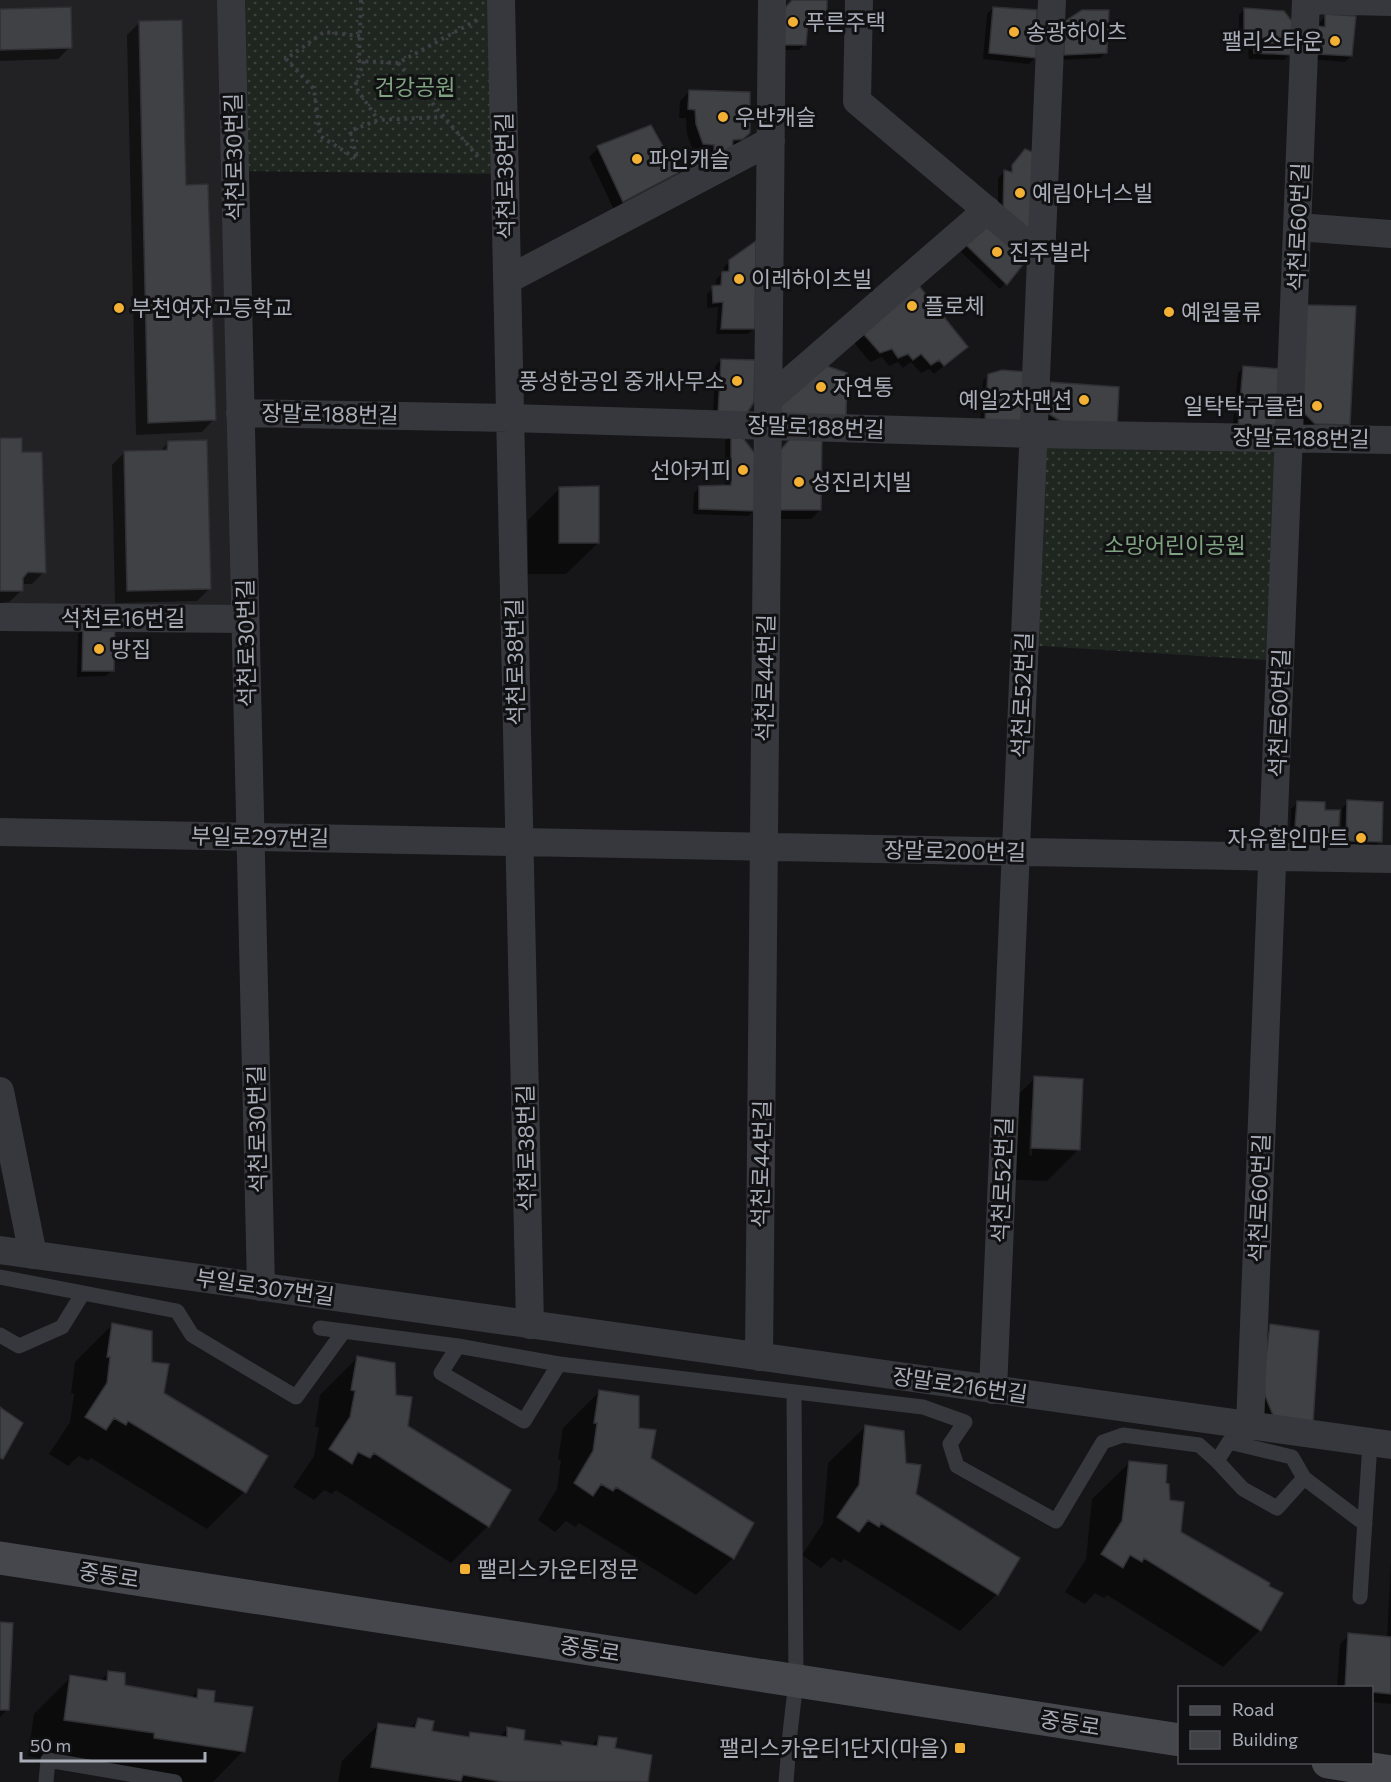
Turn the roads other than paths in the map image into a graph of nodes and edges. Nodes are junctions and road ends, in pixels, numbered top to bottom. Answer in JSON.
{"nodes":[{"id":1,"x":231,"y":0,"type":"edge"},
{"id":2,"x":772,"y":0,"type":"edge"},
{"id":3,"x":859,"y":0,"type":"edge"},
{"id":4,"x":1052,"y":0,"type":"edge"},
{"id":5,"x":1306,"y":0,"type":"edge"},
{"id":6,"x":1391,"y":2,"type":"edge"},
{"id":7,"x":501,"y":3,"type":"edge"},
{"id":8,"x":771,"y":141,"type":"junction"},
{"id":9,"x":987,"y":210,"type":"junction"},
{"id":10,"x":1298,"y":227,"type":"junction"},
{"id":11,"x":1391,"y":234,"type":"edge"},
{"id":12,"x":1040,"y":255,"type":"junction"},
{"id":13,"x":507,"y":280,"type":"junction"},
{"id":14,"x":768,"y":412,"type":"junction"},
{"id":15,"x":240,"y":413,"type":"junction"},
{"id":16,"x":510,"y":418,"type":"junction"},
{"id":17,"x":1032,"y":434,"type":"junction"},
{"id":18,"x":1290,"y":437,"type":"junction"},
{"id":19,"x":1391,"y":440,"type":"edge"},
{"id":20,"x":0,"y":617,"type":"edge"},
{"id":21,"x":245,"y":619,"type":"junction"},
{"id":22,"x":0,"y":832,"type":"edge"},
{"id":23,"x":250,"y":837,"type":"junction"},
{"id":24,"x":519,"y":842,"type":"junction"},
{"id":25,"x":764,"y":847,"type":"junction"},
{"id":26,"x":1015,"y":852,"type":"junction"},
{"id":27,"x":1273,"y":857,"type":"junction"},
{"id":28,"x":1391,"y":859,"type":"edge"},
{"id":29,"x":0,"y":1091,"type":"edge"},
{"id":30,"x":0,"y":1250,"type":"edge"},
{"id":31,"x":33,"y":1255,"type":"junction"},
{"id":32,"x":0,"y":1277,"type":"edge"},
{"id":33,"x":261,"y":1287,"type":"junction"},
{"id":34,"x":83,"y":1293,"type":"junction"},
{"id":35,"x":530,"y":1324,"type":"junction"},
{"id":36,"x":320,"y":1328,"type":"dead end"},
{"id":37,"x":344,"y":1331,"type":"junction"},
{"id":38,"x":0,"y":1335,"type":"edge"},
{"id":39,"x":458,"y":1346,"type":"junction"},
{"id":40,"x":759,"y":1357,"type":"junction"},
{"id":41,"x":559,"y":1364,"type":"junction"},
{"id":42,"x":993,"y":1390,"type":"junction"},
{"id":43,"x":794,"y":1392,"type":"junction"},
{"id":44,"x":1250,"y":1426,"type":"junction"},
{"id":45,"x":1380,"y":1444,"type":"edge"},
{"id":46,"x":1218,"y":1461,"type":"junction"},
{"id":47,"x":1304,"y":1478,"type":"junction"},
{"id":48,"x":1365,"y":1524,"type":"junction"},
{"id":49,"x":0,"y":1558,"type":"edge"},
{"id":50,"x":1360,"y":1597,"type":"dead end"},
{"id":51,"x":796,"y":1681,"type":"junction"},
{"id":52,"x":1178,"y":1740,"type":"edge"},
{"id":53,"x":1341,"y":1764,"type":"edge"},
{"id":54,"x":1391,"y":1772,"type":"edge"},
{"id":55,"x":117,"y":1777,"type":"edge"},
{"id":56,"x":46,"y":1782,"type":"edge"},
{"id":57,"x":176,"y":1782,"type":"edge"},
{"id":58,"x":786,"y":1782,"type":"edge"}],
"edges":[{"from":1,"to":15,"type":"street","name":"석천로30번길"},
{"from":2,"to":8,"type":"street","name":"석천로44번길"},
{"from":3,"to":9,"type":"street"},
{"from":4,"to":12,"type":"street","name":"석천로52번길"},
{"from":5,"to":6,"type":"street"},
{"from":5,"to":10,"type":"street","name":"석천로60번길"},
{"from":7,"to":13,"type":"street","name":"석천로38번길"},
{"from":8,"to":13,"type":"street"},
{"from":8,"to":14,"type":"street","name":"석천로44번길"},
{"from":9,"to":12,"type":"street"},
{"from":9,"to":14,"type":"street"},
{"from":10,"to":11,"type":"street"},
{"from":10,"to":18,"type":"street","name":"석천로60번길"},
{"from":12,"to":17,"type":"street","name":"석천로52번길"},
{"from":13,"to":16,"type":"street","name":"석천로38번길"},
{"from":14,"to":16,"type":"street","name":"장말로188번길"},
{"from":14,"to":17,"type":"street","name":"장말로188번길"},
{"from":14,"to":25,"type":"street","name":"석천로44번길"},
{"from":15,"to":16,"type":"street","name":"장말로188번길"},
{"from":15,"to":21,"type":"street","name":"석천로30번길"},
{"from":16,"to":24,"type":"street","name":"석천로38번길"},
{"from":17,"to":18,"type":"street","name":"장말로188번길"},
{"from":17,"to":26,"type":"street","name":"석천로52번길"},
{"from":18,"to":19,"type":"street","name":"장말로188번길"},
{"from":18,"to":27,"type":"street","name":"석천로60번길"},
{"from":20,"to":21,"type":"street","name":"석천로16번길"},
{"from":21,"to":23,"type":"street","name":"석천로30번길"},
{"from":22,"to":23,"type":"street","name":"부일로297번길"},
{"from":23,"to":24,"type":"street","name":"부일로297번길"},
{"from":23,"to":33,"type":"street","name":"석천로30번길"},
{"from":24,"to":25,"type":"street","name":"장말로200번길"},
{"from":24,"to":35,"type":"street","name":"석천로38번길"},
{"from":25,"to":26,"type":"street","name":"장말로200번길"},
{"from":25,"to":40,"type":"street","name":"석천로44번길"},
{"from":26,"to":27,"type":"street","name":"장말로200번길"},
{"from":26,"to":42,"type":"street","name":"석천로52번길"},
{"from":27,"to":28,"type":"street","name":"장말로200번길"},
{"from":27,"to":44,"type":"street","name":"석천로60번길"},
{"from":29,"to":31,"type":"street"},
{"from":30,"to":31,"type":"street","name":"부일로307번길"},
{"from":31,"to":33,"type":"street","name":"부일로307번길"},
{"from":32,"to":34,"type":"lane"},
{"from":33,"to":35,"type":"street","name":"부일로307번길"},
{"from":34,"to":37,"type":"lane"},
{"from":34,"to":38,"type":"lane"},
{"from":35,"to":40,"type":"street","name":"장말로216번길"},
{"from":36,"to":37,"type":"lane"},
{"from":37,"to":39,"type":"lane"},
{"from":39,"to":41,"type":"lane"},
{"from":39,"to":41,"type":"lane"},
{"from":40,"to":42,"type":"street","name":"장말로216번길"},
{"from":41,"to":43,"type":"lane"},
{"from":42,"to":44,"type":"street","name":"장말로216번길"},
{"from":43,"to":46,"type":"lane"},
{"from":43,"to":51,"type":"lane"},
{"from":44,"to":45,"type":"street","name":"장말로216번길"},
{"from":45,"to":48,"type":"lane"},
{"from":46,"to":47,"type":"lane"},
{"from":46,"to":47,"type":"lane"},
{"from":47,"to":48,"type":"lane"},
{"from":48,"to":50,"type":"lane"},
{"from":49,"to":51,"type":"street","name":"중동로"},
{"from":51,"to":52,"type":"street","name":"중동로"},
{"from":51,"to":58,"type":"lane"},
{"from":53,"to":54,"type":"street"},
{"from":55,"to":56,"type":"lane"},
{"from":55,"to":57,"type":"lane"}]}
